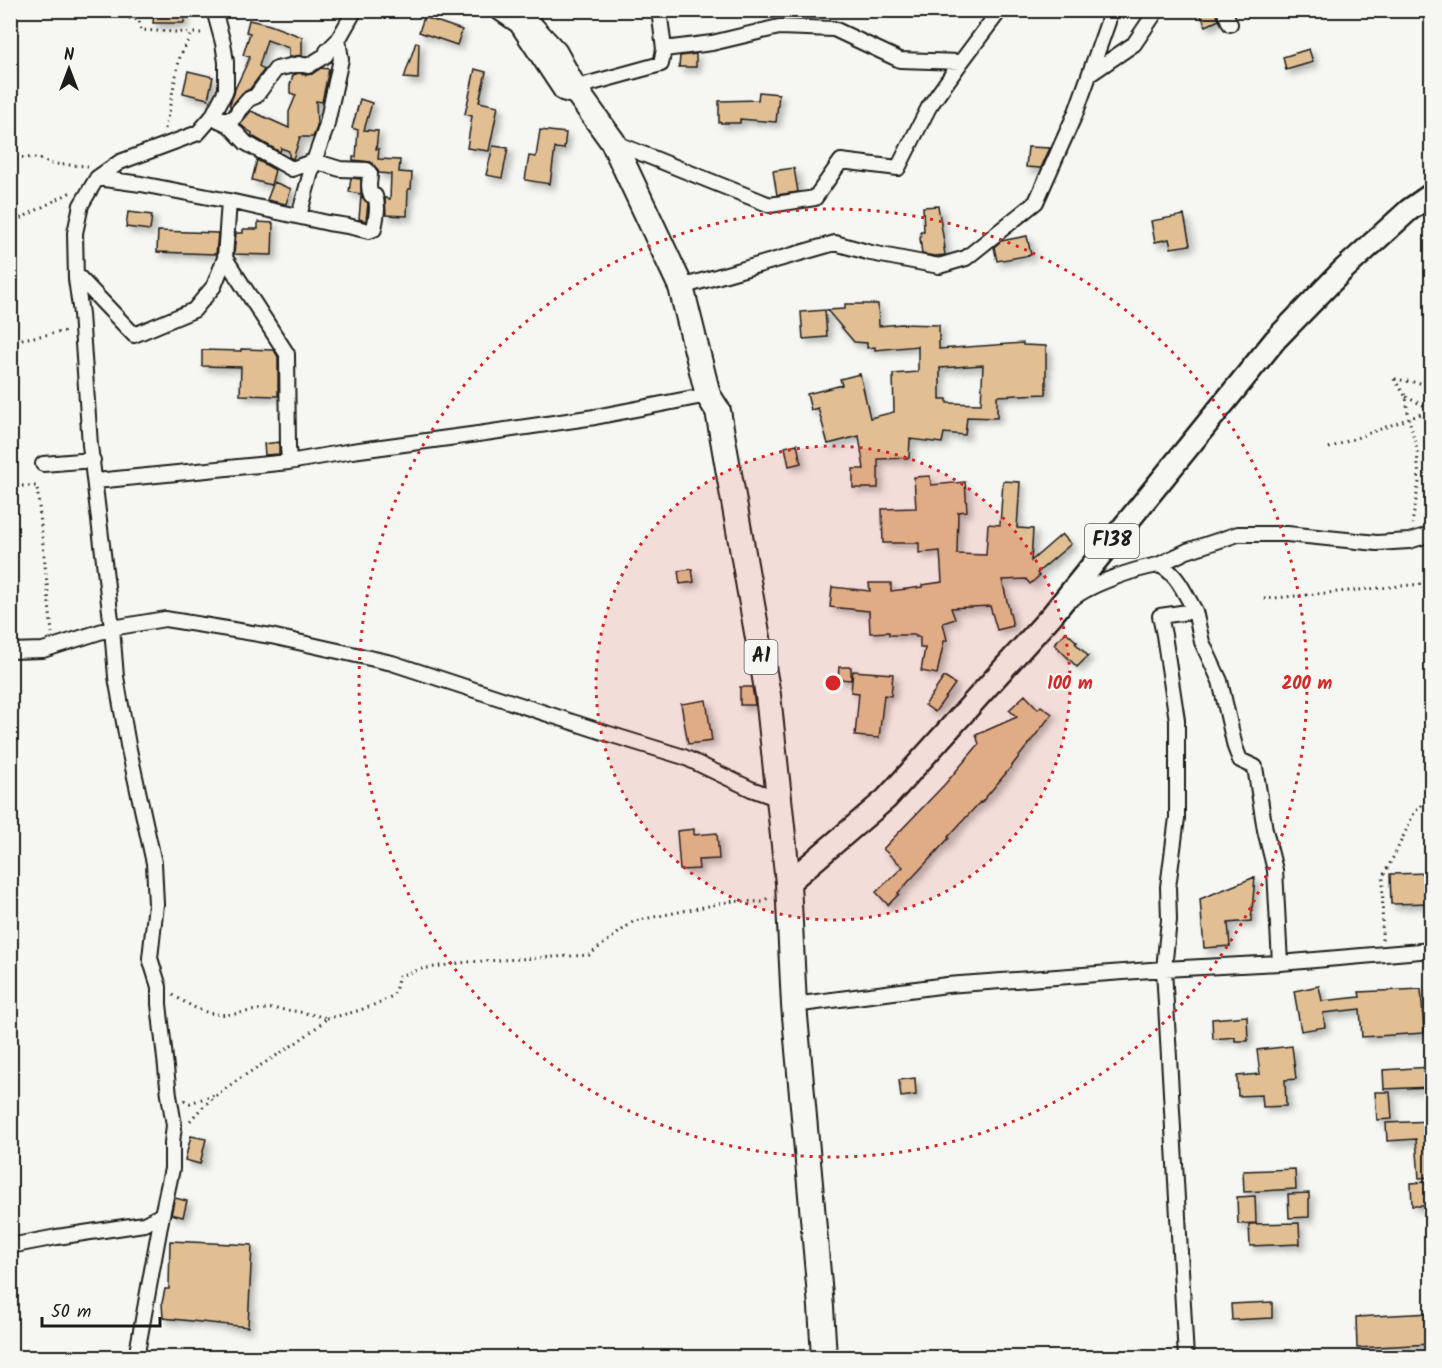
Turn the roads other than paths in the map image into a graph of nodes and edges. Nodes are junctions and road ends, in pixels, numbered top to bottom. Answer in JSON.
{"nodes":[{"id":1,"x":214,"y":10,"type":"edge"},
{"id":2,"x":355,"y":10,"type":"edge"},
{"id":3,"x":495,"y":10,"type":"edge"},
{"id":4,"x":515,"y":10,"type":"edge"},
{"id":5,"x":659,"y":10,"type":"edge"},
{"id":6,"x":1000,"y":10,"type":"edge"},
{"id":7,"x":1108,"y":10,"type":"edge"},
{"id":8,"x":1157,"y":10,"type":"edge"},
{"id":9,"x":1224,"y":10,"type":"edge"},
{"id":10,"x":1230,"y":24,"type":"dead end"},
{"id":11,"x":338,"y":40,"type":"junction"},
{"id":12,"x":664,"y":49,"type":"junction"},
{"id":13,"x":961,"y":62,"type":"junction"},
{"id":14,"x":1090,"y":74,"type":"junction"},
{"id":15,"x":574,"y":88,"type":"junction"},
{"id":16,"x":212,"y":117,"type":"junction"},
{"id":17,"x":613,"y":142,"type":"junction"},
{"id":18,"x":314,"y":161,"type":"junction"},
{"id":19,"x":97,"y":178,"type":"junction"},
{"id":20,"x":1431,"y":194,"type":"edge"},
{"id":21,"x":229,"y":201,"type":"junction"},
{"id":22,"x":298,"y":216,"type":"junction"},
{"id":23,"x":225,"y":258,"type":"junction"},
{"id":24,"x":76,"y":274,"type":"junction"},
{"id":25,"x":681,"y":287,"type":"junction"},
{"id":26,"x":708,"y":394,"type":"junction"},
{"id":27,"x":93,"y":460,"type":"junction"},
{"id":28,"x":289,"y":462,"type":"junction"},
{"id":29,"x":43,"y":464,"type":"dead end"},
{"id":30,"x":96,"y":481,"type":"junction"},
{"id":31,"x":1431,"y":534,"type":"edge"},
{"id":32,"x":1158,"y":565,"type":"junction"},
{"id":33,"x":1195,"y":611,"type":"junction"},
{"id":34,"x":1052,"y":615,"type":"junction"},
{"id":35,"x":112,"y":628,"type":"junction"},
{"id":36,"x":10,"y":651,"type":"edge"},
{"id":37,"x":779,"y":799,"type":"junction"},
{"id":38,"x":788,"y":883,"type":"junction"},
{"id":39,"x":1431,"y":950,"type":"edge"},
{"id":40,"x":1280,"y":963,"type":"junction"},
{"id":41,"x":1164,"y":969,"type":"junction"},
{"id":42,"x":794,"y":1005,"type":"junction"},
{"id":43,"x":162,"y":1215,"type":"junction"},
{"id":44,"x":10,"y":1246,"type":"edge"},
{"id":45,"x":136,"y":1358,"type":"edge"},
{"id":46,"x":824,"y":1358,"type":"edge"},
{"id":47,"x":1186,"y":1358,"type":"edge"}],
"edges":[{"from":1,"to":16,"type":"street"},
{"from":2,"to":11,"type":"street"},
{"from":3,"to":15,"type":"street"},
{"from":4,"to":15,"type":"highway","number":"A1"},
{"from":5,"to":12,"type":"street"},
{"from":6,"to":13,"type":"street"},
{"from":7,"to":14,"type":"street"},
{"from":8,"to":14,"type":"street"},
{"from":9,"to":10,"type":"street"},
{"from":11,"to":16,"type":"street"},
{"from":11,"to":18,"type":"street"},
{"from":12,"to":13,"type":"street"},
{"from":12,"to":15,"type":"street"},
{"from":13,"to":17,"type":"street"},
{"from":14,"to":25,"type":"street"},
{"from":15,"to":17,"type":"highway","number":"A1"},
{"from":16,"to":18,"type":"street"},
{"from":16,"to":19,"type":"street"},
{"from":17,"to":25,"type":"highway","number":"A1"},
{"from":18,"to":22,"type":"street"},
{"from":18,"to":22,"type":"street"},
{"from":19,"to":21,"type":"street"},
{"from":19,"to":24,"type":"street"},
{"from":20,"to":34,"type":"main road","number":"F138"},
{"from":21,"to":22,"type":"street"},
{"from":21,"to":23,"type":"street"},
{"from":23,"to":24,"type":"street"},
{"from":23,"to":28,"type":"street"},
{"from":24,"to":27,"type":"street"},
{"from":25,"to":26,"type":"highway","number":"A1"},
{"from":26,"to":28,"type":"street"},
{"from":26,"to":37,"type":"highway","number":"A1"},
{"from":27,"to":29,"type":"street"},
{"from":27,"to":30,"type":"street"},
{"from":28,"to":30,"type":"street"},
{"from":30,"to":35,"type":"street"},
{"from":31,"to":32,"type":"street"},
{"from":32,"to":33,"type":"street"},
{"from":32,"to":34,"type":"street"},
{"from":33,"to":40,"type":"street"},
{"from":33,"to":41,"type":"street"},
{"from":34,"to":38,"type":"main road","number":"F138"},
{"from":35,"to":36,"type":"street"},
{"from":35,"to":37,"type":"street"},
{"from":35,"to":43,"type":"street"},
{"from":37,"to":38,"type":"highway","number":"A1"},
{"from":38,"to":42,"type":"highway","number":"A1"},
{"from":39,"to":40,"type":"street"},
{"from":40,"to":41,"type":"street"},
{"from":41,"to":42,"type":"street"},
{"from":41,"to":47,"type":"street"},
{"from":42,"to":46,"type":"highway","number":"A1"},
{"from":43,"to":44,"type":"street"},
{"from":43,"to":45,"type":"street"}]}
